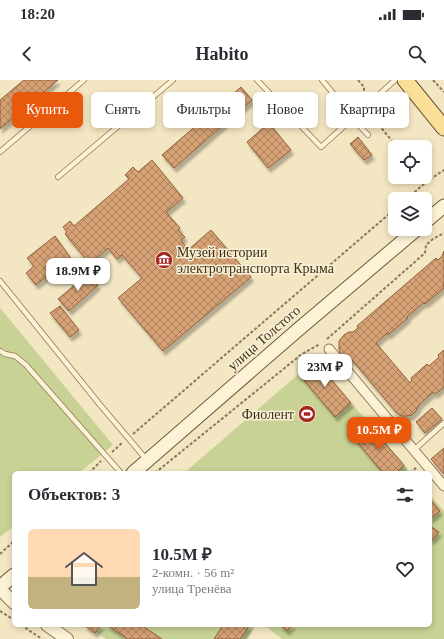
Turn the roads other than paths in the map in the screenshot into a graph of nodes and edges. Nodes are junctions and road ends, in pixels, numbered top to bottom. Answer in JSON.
{"nodes":[{"id":1,"x":84,"y":80,"type":"edge"},
{"id":2,"x":173,"y":80,"type":"edge"},
{"id":3,"x":257,"y":80,"type":"edge"},
{"id":4,"x":322,"y":80,"type":"edge"},
{"id":5,"x":396,"y":80,"type":"edge"},
{"id":6,"x":405,"y":80,"type":"edge"},
{"id":7,"x":332,"y":92,"type":"edge"},
{"id":8,"x":382,"y":92,"type":"edge"},
{"id":9,"x":343,"y":128,"type":"edge"},
{"id":10,"x":362,"y":128,"type":"edge"},
{"id":11,"x":444,"y":128,"type":"edge"},
{"id":12,"x":368,"y":135,"type":"dead end"},
{"id":13,"x":0,"y":152,"type":"edge"},
{"id":14,"x":58,"y":176,"type":"dead end"},
{"id":15,"x":444,"y":206,"type":"edge"},
{"id":16,"x":432,"y":216,"type":"edge"},
{"id":17,"x":409,"y":236,"type":"edge"},
{"id":18,"x":0,"y":281,"type":"edge"},
{"id":19,"x":329,"y":349,"type":"dead end"},
{"id":20,"x":0,"y":352,"type":"edge"},
{"id":21,"x":444,"y":423,"type":"edge"},
{"id":22,"x":414,"y":450,"type":"junction"},
{"id":23,"x":147,"y":460,"type":"junction"},
{"id":24,"x":119,"y":471,"type":"edge"},
{"id":25,"x":135,"y":471,"type":"edge"},
{"id":26,"x":444,"y":485,"type":"edge"},
{"id":27,"x":12,"y":577,"type":"edge"},
{"id":28,"x":0,"y":588,"type":"edge"},
{"id":29,"x":12,"y":602,"type":"edge"},
{"id":30,"x":50,"y":627,"type":"edge"},
{"id":31,"x":67,"y":639,"type":"edge"}],
"edges":[{"from":1,"to":13,"type":"lane"},
{"from":2,"to":14,"type":"lane"},
{"from":3,"to":9,"type":"lane"},
{"from":4,"to":7,"type":"lane"},
{"from":5,"to":8,"type":"lane"},
{"from":6,"to":11,"type":"main road"},
{"from":10,"to":12,"type":"lane"},
{"from":15,"to":16,"type":"main road"},
{"from":17,"to":23,"type":"main road","name":"улица Толстого"},
{"from":18,"to":23,"type":"lane"},
{"from":19,"to":22,"type":"street"},
{"from":20,"to":24,"type":"lane"},
{"from":21,"to":22,"type":"lane"},
{"from":22,"to":26,"type":"street"},
{"from":23,"to":25,"type":"main road","name":"улица Толстого"},
{"from":27,"to":28,"type":"main road"},
{"from":28,"to":29,"type":"street"},
{"from":30,"to":31,"type":"street"}]}
